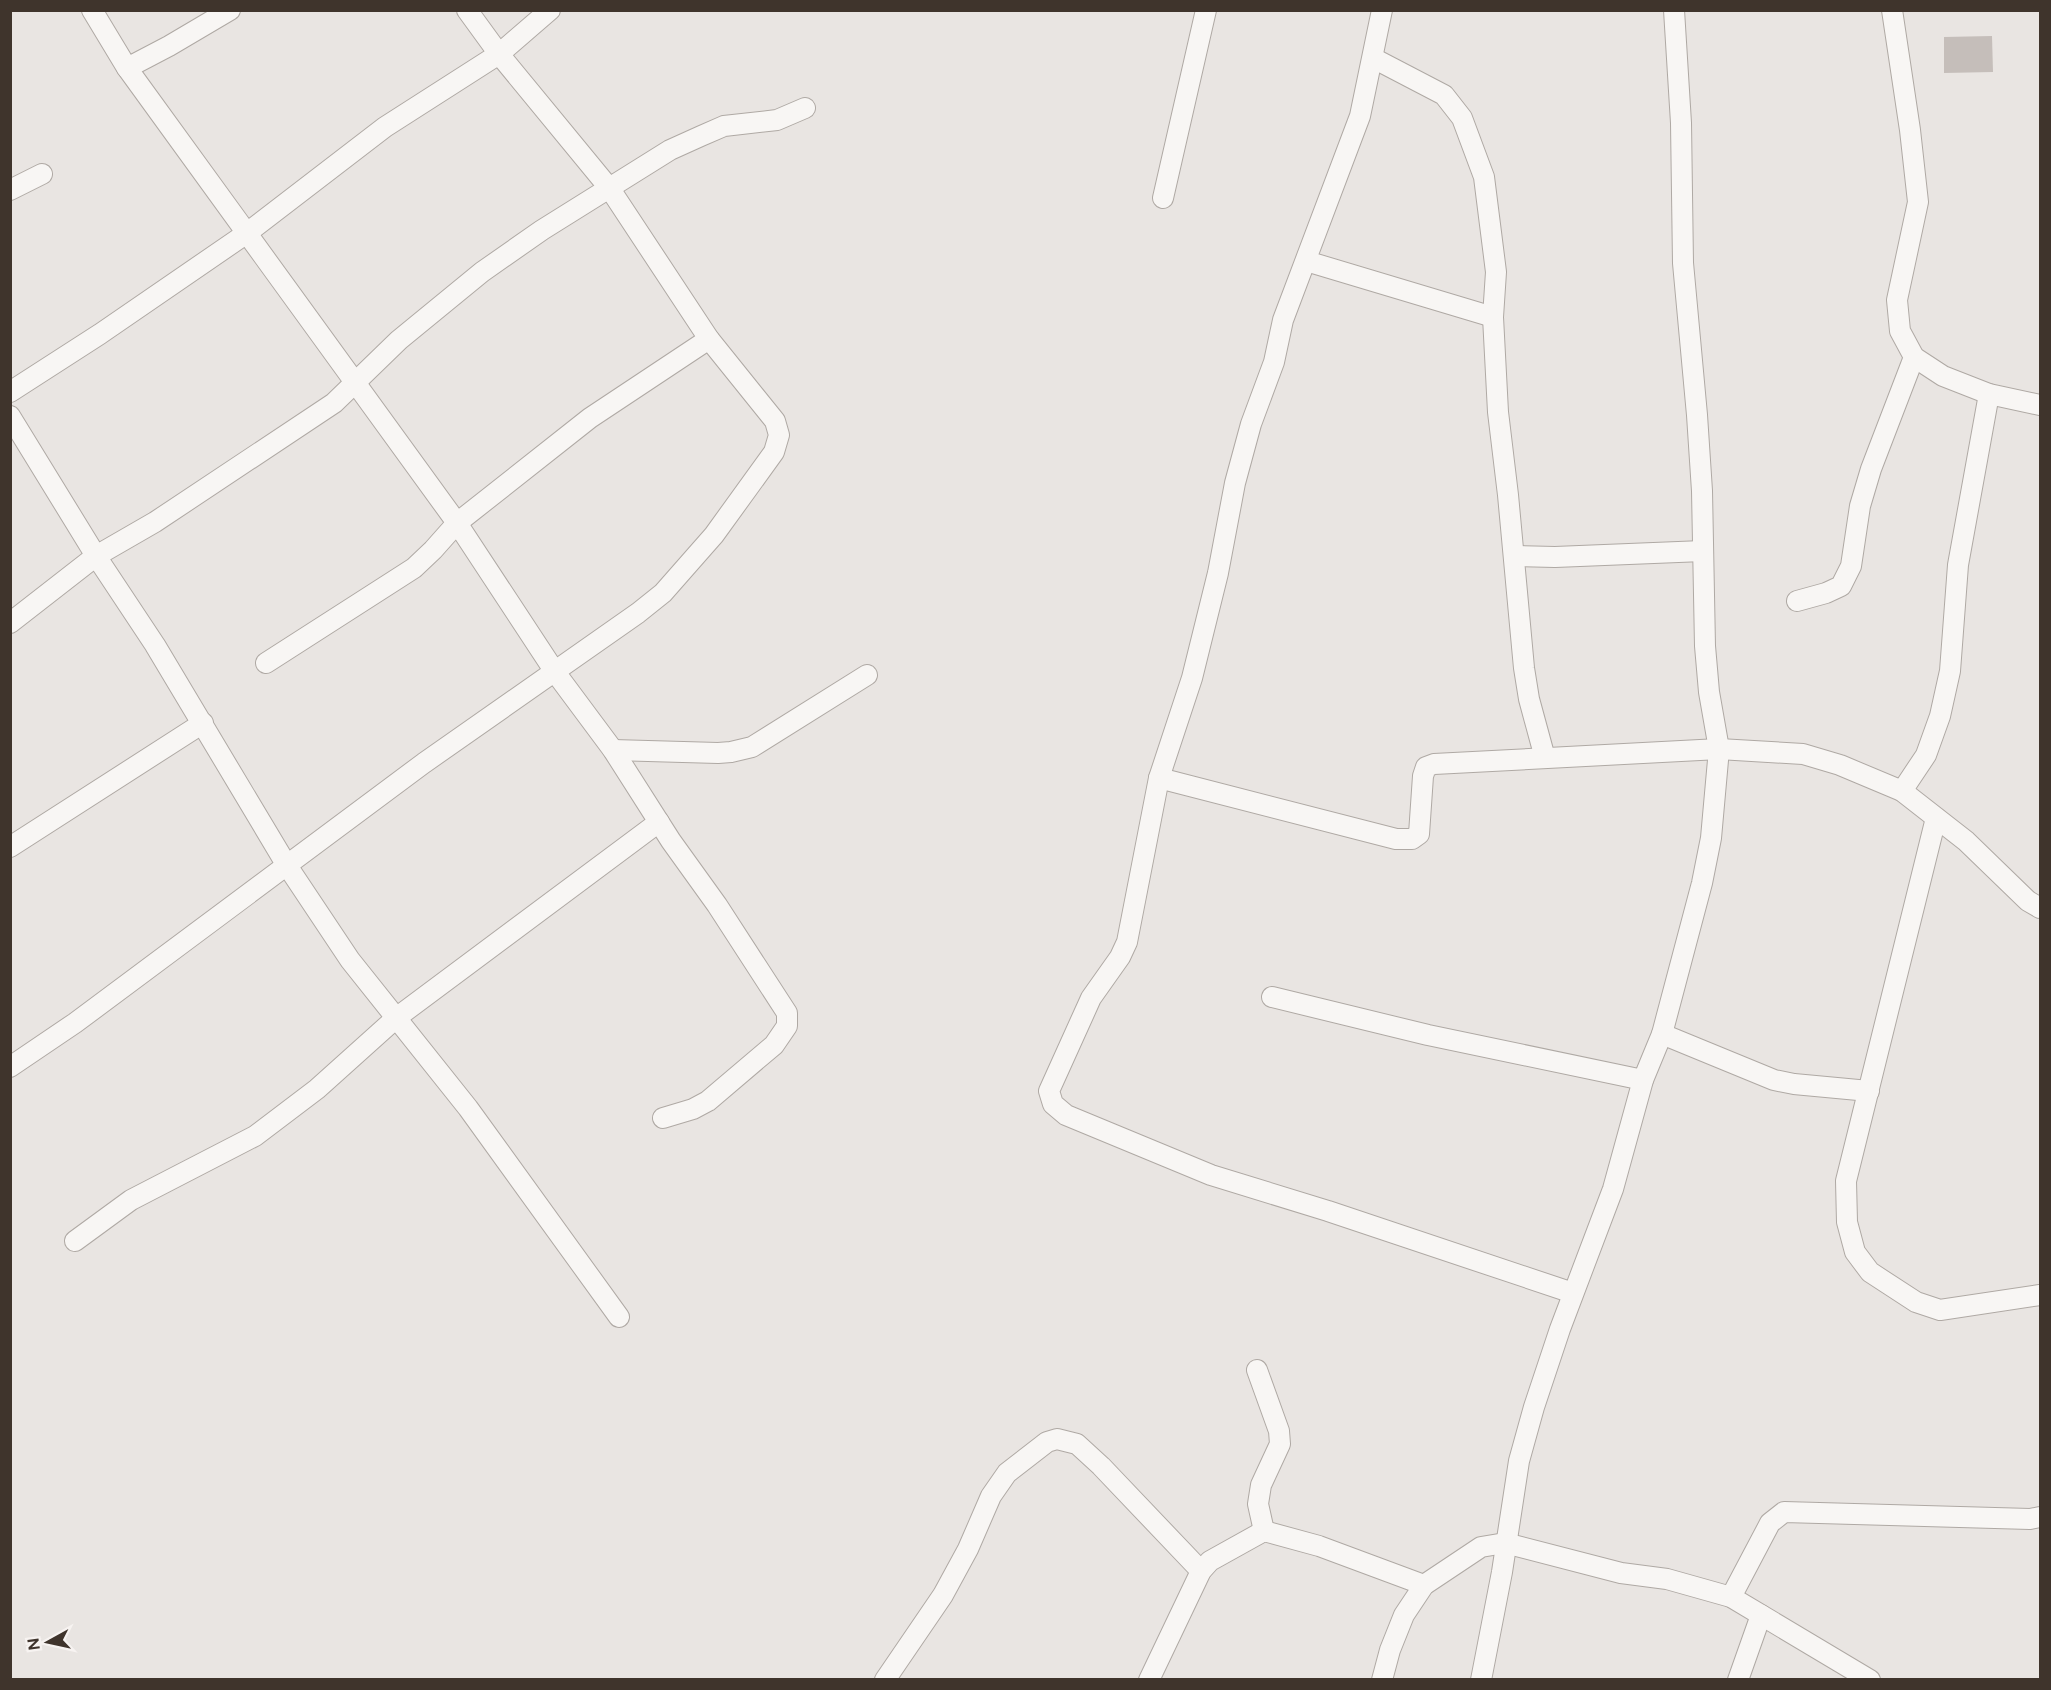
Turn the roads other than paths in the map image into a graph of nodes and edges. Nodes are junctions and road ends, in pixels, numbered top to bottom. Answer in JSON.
{"nodes":[{"id":1,"x":92,"y":10,"type":"edge"},
{"id":2,"x":230,"y":10,"type":"edge"},
{"id":3,"x":467,"y":10,"type":"edge"},
{"id":4,"x":550,"y":10,"type":"edge"},
{"id":5,"x":1206,"y":10,"type":"edge"},
{"id":6,"x":1382,"y":10,"type":"edge"},
{"id":7,"x":1674,"y":10,"type":"edge"},
{"id":8,"x":1892,"y":10,"type":"edge"},
{"id":9,"x":499,"y":54,"type":"junction"},
{"id":10,"x":1373,"y":58,"type":"junction"},
{"id":11,"x":126,"y":68,"type":"junction"},
{"id":12,"x":805,"y":108,"type":"dead end"},
{"id":13,"x":42,"y":174,"type":"dead end"},
{"id":14,"x":610,"y":189,"type":"junction"},
{"id":15,"x":10,"y":190,"type":"edge"},
{"id":16,"x":1163,"y":198,"type":"dead end"},
{"id":17,"x":247,"y":233,"type":"junction"},
{"id":18,"x":1306,"y":261,"type":"junction"},
{"id":19,"x":1493,"y":317,"type":"junction"},
{"id":20,"x":709,"y":339,"type":"junction"},
{"id":21,"x":1914,"y":357,"type":"junction"},
{"id":22,"x":355,"y":384,"type":"junction"},
{"id":23,"x":10,"y":392,"type":"edge"},
{"id":24,"x":1989,"y":394,"type":"junction"},
{"id":25,"x":2040,"y":405,"type":"edge"},
{"id":26,"x":10,"y":416,"type":"edge"},
{"id":27,"x":457,"y":523,"type":"junction"},
{"id":28,"x":1703,"y":551,"type":"junction"},
{"id":29,"x":96,"y":556,"type":"junction"},
{"id":30,"x":1514,"y":556,"type":"junction"},
{"id":31,"x":1797,"y":601,"type":"dead end"},
{"id":32,"x":10,"y":623,"type":"edge"},
{"id":33,"x":266,"y":663,"type":"dead end"},
{"id":34,"x":555,"y":672,"type":"junction"},
{"id":35,"x":867,"y":675,"type":"dead end"},
{"id":36,"x":203,"y":723,"type":"junction"},
{"id":37,"x":1719,"y":749,"type":"junction"},
{"id":38,"x":613,"y":750,"type":"junction"},
{"id":39,"x":1545,"y":758,"type":"junction"},
{"id":40,"x":1159,"y":778,"type":"junction"},
{"id":41,"x":1902,"y":791,"type":"junction"},
{"id":42,"x":1936,"y":818,"type":"junction"},
{"id":43,"x":659,"y":822,"type":"junction"},
{"id":44,"x":10,"y":848,"type":"edge"},
{"id":45,"x":286,"y":864,"type":"junction"},
{"id":46,"x":2040,"y":908,"type":"edge"},
{"id":47,"x":1272,"y":997,"type":"dead end"},
{"id":48,"x":396,"y":1018,"type":"junction"},
{"id":49,"x":1662,"y":1034,"type":"junction"},
{"id":50,"x":10,"y":1067,"type":"edge"},
{"id":51,"x":1643,"y":1080,"type":"junction"},
{"id":52,"x":1869,"y":1091,"type":"junction"},
{"id":53,"x":663,"y":1118,"type":"dead end"},
{"id":54,"x":75,"y":1241,"type":"dead end"},
{"id":55,"x":1573,"y":1293,"type":"junction"},
{"id":56,"x":2040,"y":1295,"type":"edge"},
{"id":57,"x":619,"y":1317,"type":"dead end"},
{"id":58,"x":1257,"y":1370,"type":"dead end"},
{"id":59,"x":2040,"y":1516,"type":"edge"},
{"id":60,"x":1263,"y":1532,"type":"junction"},
{"id":61,"x":1505,"y":1543,"type":"junction"},
{"id":62,"x":1201,"y":1571,"type":"junction"},
{"id":63,"x":1424,"y":1585,"type":"junction"},
{"id":64,"x":1731,"y":1597,"type":"junction"},
{"id":65,"x":1761,"y":1615,"type":"junction"},
{"id":66,"x":885,"y":1680,"type":"edge"},
{"id":67,"x":1149,"y":1680,"type":"edge"},
{"id":68,"x":1382,"y":1680,"type":"edge"},
{"id":69,"x":1481,"y":1680,"type":"edge"},
{"id":70,"x":1738,"y":1680,"type":"edge"},
{"id":71,"x":1870,"y":1680,"type":"edge"}],
"edges":[{"from":1,"to":11,"type":"street"},
{"from":2,"to":11,"type":"street"},
{"from":3,"to":9,"type":"street"},
{"from":4,"to":9,"type":"street"},
{"from":5,"to":16,"type":"street"},
{"from":6,"to":10,"type":"street"},
{"from":7,"to":28,"type":"street"},
{"from":8,"to":21,"type":"street"},
{"from":9,"to":14,"type":"street"},
{"from":9,"to":17,"type":"street"},
{"from":10,"to":18,"type":"street"},
{"from":10,"to":19,"type":"street"},
{"from":11,"to":17,"type":"street"},
{"from":12,"to":14,"type":"street"},
{"from":13,"to":15,"type":"street"},
{"from":14,"to":20,"type":"street"},
{"from":14,"to":22,"type":"street"},
{"from":17,"to":22,"type":"street"},
{"from":17,"to":23,"type":"street"},
{"from":18,"to":19,"type":"street"},
{"from":18,"to":40,"type":"street"},
{"from":19,"to":30,"type":"street"},
{"from":20,"to":27,"type":"street"},
{"from":20,"to":34,"type":"street"},
{"from":21,"to":24,"type":"street"},
{"from":21,"to":31,"type":"street"},
{"from":22,"to":27,"type":"street"},
{"from":22,"to":29,"type":"street"},
{"from":24,"to":25,"type":"street"},
{"from":24,"to":41,"type":"street"},
{"from":26,"to":29,"type":"street"},
{"from":27,"to":33,"type":"street"},
{"from":27,"to":34,"type":"street"},
{"from":28,"to":30,"type":"street"},
{"from":28,"to":37,"type":"street"},
{"from":29,"to":32,"type":"street"},
{"from":29,"to":36,"type":"street"},
{"from":30,"to":39,"type":"street"},
{"from":34,"to":38,"type":"street"},
{"from":34,"to":45,"type":"street"},
{"from":35,"to":38,"type":"street"},
{"from":36,"to":44,"type":"street"},
{"from":36,"to":45,"type":"street"},
{"from":37,"to":39,"type":"street"},
{"from":37,"to":41,"type":"street"},
{"from":37,"to":49,"type":"street"},
{"from":38,"to":43,"type":"street"},
{"from":39,"to":40,"type":"street"},
{"from":40,"to":55,"type":"street"},
{"from":41,"to":42,"type":"street"},
{"from":42,"to":46,"type":"street"},
{"from":42,"to":52,"type":"street"},
{"from":43,"to":48,"type":"street"},
{"from":43,"to":53,"type":"street"},
{"from":45,"to":48,"type":"street"},
{"from":45,"to":50,"type":"street"},
{"from":47,"to":51,"type":"street"},
{"from":48,"to":54,"type":"street"},
{"from":48,"to":57,"type":"street"},
{"from":49,"to":51,"type":"street"},
{"from":49,"to":52,"type":"street"},
{"from":51,"to":55,"type":"street"},
{"from":52,"to":56,"type":"street"},
{"from":55,"to":61,"type":"street"},
{"from":58,"to":60,"type":"street"},
{"from":59,"to":64,"type":"street"},
{"from":60,"to":62,"type":"street"},
{"from":60,"to":63,"type":"street"},
{"from":61,"to":63,"type":"street"},
{"from":61,"to":64,"type":"street"},
{"from":61,"to":69,"type":"street"},
{"from":62,"to":66,"type":"street"},
{"from":62,"to":67,"type":"street"},
{"from":63,"to":68,"type":"street"},
{"from":64,"to":65,"type":"street"},
{"from":65,"to":70,"type":"street"},
{"from":65,"to":71,"type":"street"}]}
